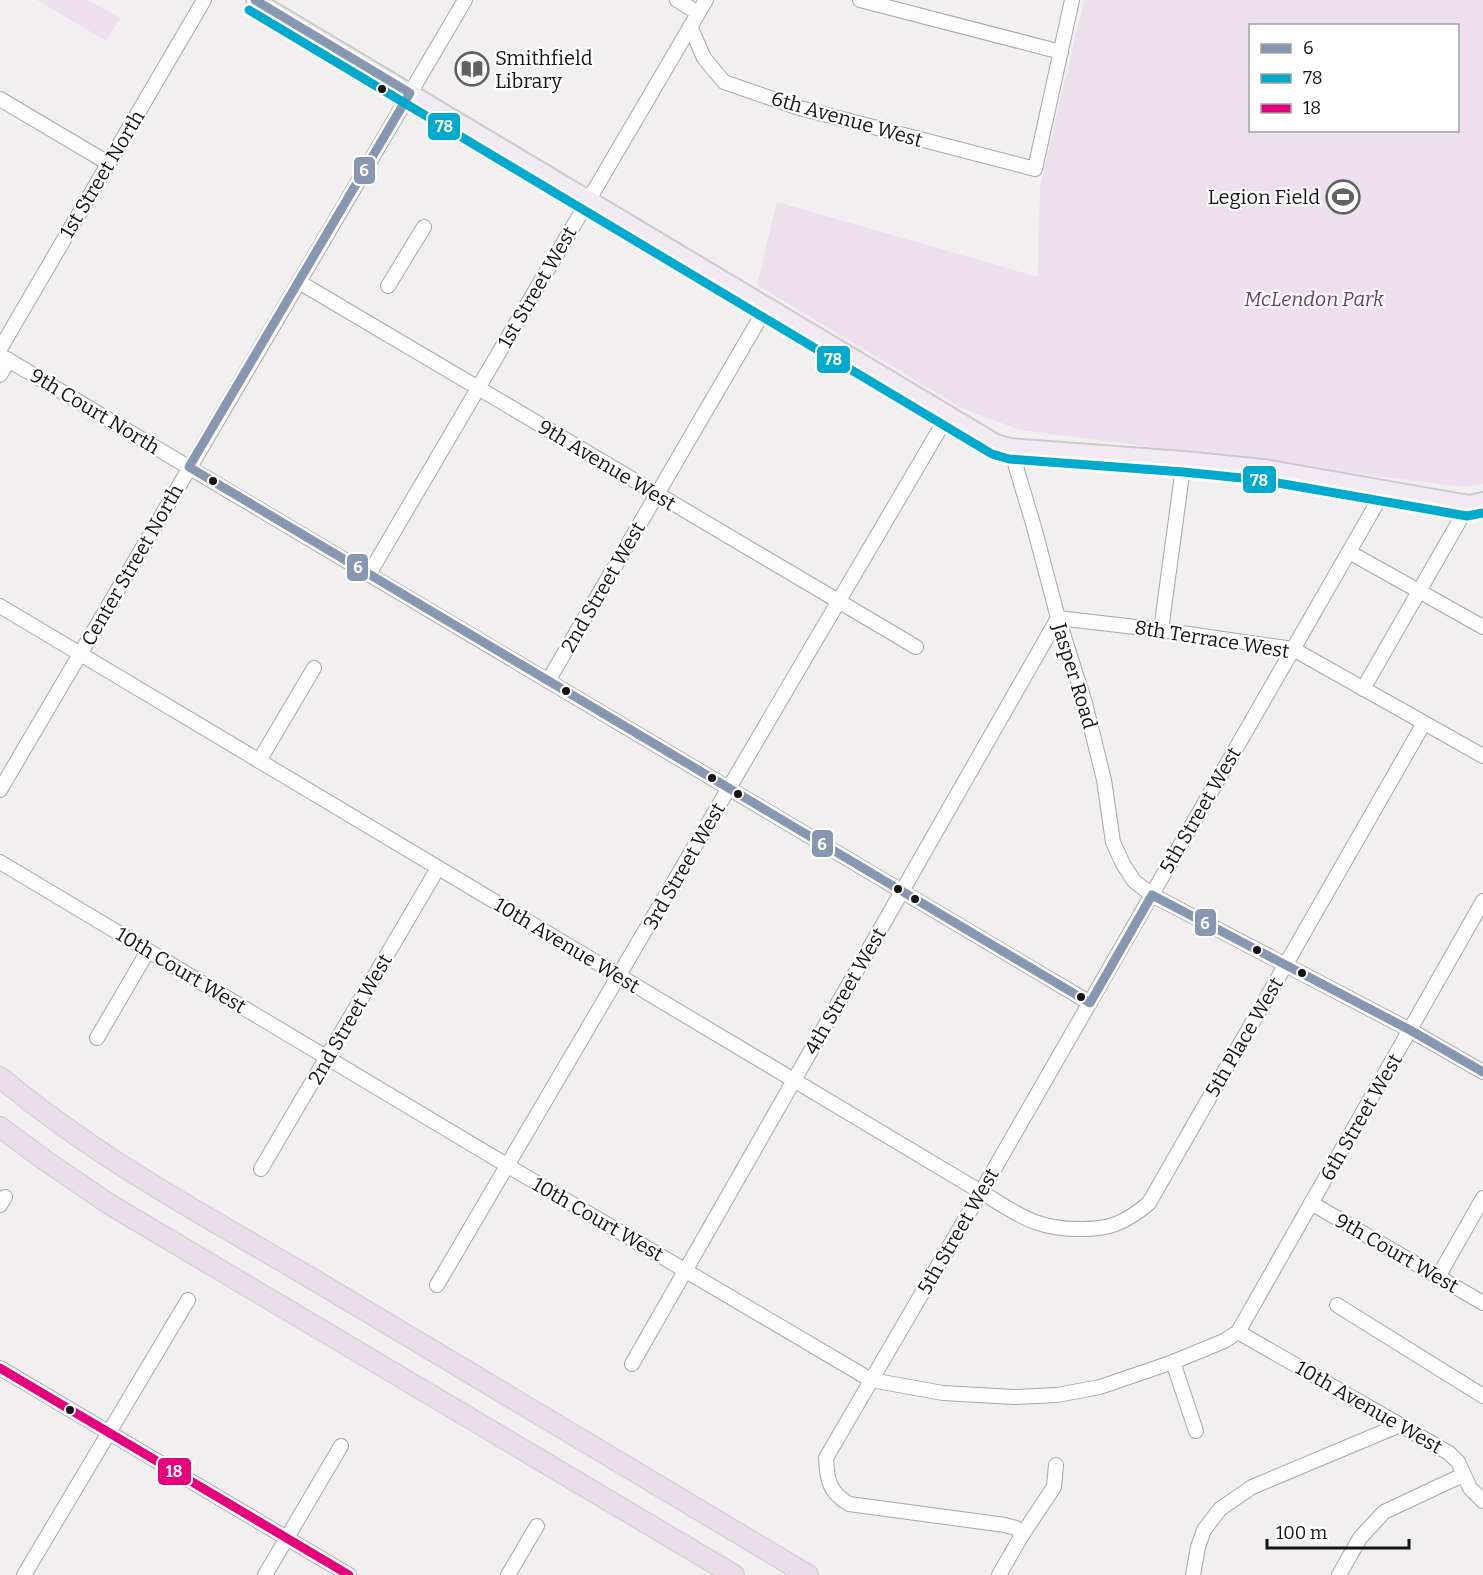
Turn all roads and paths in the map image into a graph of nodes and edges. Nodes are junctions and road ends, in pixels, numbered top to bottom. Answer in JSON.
{"nodes":[{"id":1,"x":204,"y":0,"type":"edge"},
{"id":2,"x":255,"y":0,"type":"edge"},
{"id":3,"x":465,"y":0,"type":"edge"},
{"id":4,"x":678,"y":0,"type":"edge"},
{"id":5,"x":706,"y":0,"type":"edge"},
{"id":6,"x":860,"y":0,"type":"edge"},
{"id":7,"x":1072,"y":0,"type":"edge"},
{"id":8,"x":698,"y":12,"type":"junction"},
{"id":9,"x":690,"y":26,"type":"junction"},
{"id":10,"x":1061,"y":52,"type":"junction"},
{"id":11,"x":410,"y":93,"type":"junction"},
{"id":12,"x":0,"y":99,"type":"edge"},
{"id":13,"x":108,"y":163,"type":"junction"},
{"id":14,"x":589,"y":200,"type":"junction"},
{"id":15,"x":424,"y":227,"type":"dead end"},
{"id":16,"x":298,"y":282,"type":"junction"},
{"id":17,"x":388,"y":286,"type":"dead end"},
{"id":18,"x":767,"y":306,"type":"junction"},
{"id":19,"x":3,"y":354,"type":"edge"},
{"id":20,"x":0,"y":375,"type":"edge"},
{"id":21,"x":478,"y":388,"type":"junction"},
{"id":22,"x":948,"y":415,"type":"junction"},
{"id":23,"x":1010,"y":447,"type":"junction"},
{"id":24,"x":1184,"y":460,"type":"junction"},
{"id":25,"x":189,"y":467,"type":"junction"},
{"id":26,"x":1385,"y":489,"type":"junction"},
{"id":27,"x":657,"y":494,"type":"junction"},
{"id":28,"x":1476,"y":503,"type":"edge"},
{"id":29,"x":1349,"y":552,"type":"junction"},
{"id":30,"x":369,"y":574,"type":"junction"},
{"id":31,"x":1419,"y":591,"type":"junction"},
{"id":32,"x":838,"y":601,"type":"junction"},
{"id":33,"x":0,"y":606,"type":"edge"},
{"id":34,"x":1058,"y":618,"type":"junction"},
{"id":35,"x":1483,"y":627,"type":"edge"},
{"id":36,"x":1161,"y":630,"type":"junction"},
{"id":37,"x":916,"y":647,"type":"dead end"},
{"id":38,"x":1293,"y":650,"type":"junction"},
{"id":39,"x":81,"y":653,"type":"junction"},
{"id":40,"x":314,"y":668,"type":"dead end"},
{"id":41,"x":548,"y":681,"type":"junction"},
{"id":42,"x":1363,"y":689,"type":"junction"},
{"id":43,"x":1424,"y":723,"type":"junction"},
{"id":44,"x":1483,"y":756,"type":"edge"},
{"id":45,"x":260,"y":761,"type":"junction"},
{"id":46,"x":729,"y":789,"type":"junction"},
{"id":47,"x":0,"y":790,"type":"edge"},
{"id":48,"x":0,"y":862,"type":"edge"},
{"id":49,"x":438,"y":868,"type":"junction"},
{"id":50,"x":901,"y":891,"type":"junction"},
{"id":51,"x":1152,"y":895,"type":"junction"},
{"id":52,"x":1483,"y":901,"type":"edge"},
{"id":53,"x":148,"y":951,"type":"junction"},
{"id":54,"x":1286,"y":964,"type":"junction"},
{"id":55,"x":619,"y":976,"type":"junction"},
{"id":56,"x":1090,"y":1004,"type":"junction"},
{"id":57,"x":1410,"y":1030,"type":"junction"},
{"id":58,"x":97,"y":1038,"type":"dead end"},
{"id":59,"x":327,"y":1058,"type":"junction"},
{"id":60,"x":1483,"y":1072,"type":"edge"},
{"id":61,"x":0,"y":1077,"type":"edge"},
{"id":62,"x":794,"y":1080,"type":"junction"},
{"id":63,"x":0,"y":1127,"type":"edge"},
{"id":64,"x":508,"y":1166,"type":"junction"},
{"id":65,"x":261,"y":1169,"type":"dead end"},
{"id":66,"x":981,"y":1192,"type":"junction"},
{"id":67,"x":1483,"y":1198,"type":"edge"},
{"id":68,"x":1311,"y":1203,"type":"junction"},
{"id":69,"x":1057,"y":1228,"type":"joint"},
{"id":70,"x":685,"y":1270,"type":"junction"},
{"id":71,"x":1438,"y":1277,"type":"junction"},
{"id":72,"x":437,"y":1285,"type":"dead end"},
{"id":73,"x":188,"y":1300,"type":"dead end"},
{"id":74,"x":1483,"y":1303,"type":"edge"},
{"id":75,"x":1337,"y":1305,"type":"dead end"},
{"id":76,"x":1238,"y":1332,"type":"junction"},
{"id":77,"x":1173,"y":1362,"type":"junction"},
{"id":78,"x":632,"y":1364,"type":"dead end"},
{"id":79,"x":0,"y":1368,"type":"edge"},
{"id":80,"x":871,"y":1380,"type":"junction"},
{"id":81,"x":1483,"y":1396,"type":"edge"},
{"id":82,"x":1400,"y":1425,"type":"junction"},
{"id":83,"x":1196,"y":1431,"type":"dead end"},
{"id":84,"x":109,"y":1432,"type":"junction"},
{"id":85,"x":341,"y":1446,"type":"dead end"},
{"id":86,"x":1056,"y":1466,"type":"dead end"},
{"id":87,"x":1463,"y":1475,"type":"junction"},
{"id":88,"x":1483,"y":1501,"type":"edge"},
{"id":89,"x":537,"y":1526,"type":"dead end"},
{"id":90,"x":1022,"y":1535,"type":"junction"},
{"id":91,"x":287,"y":1538,"type":"junction"},
{"id":92,"x":24,"y":1575,"type":"edge"},
{"id":93,"x":265,"y":1575,"type":"edge"},
{"id":94,"x":349,"y":1575,"type":"edge"},
{"id":95,"x":508,"y":1575,"type":"edge"},
{"id":96,"x":734,"y":1575,"type":"edge"},
{"id":97,"x":808,"y":1575,"type":"edge"},
{"id":98,"x":999,"y":1575,"type":"edge"},
{"id":99,"x":1193,"y":1575,"type":"edge"},
{"id":100,"x":1339,"y":1575,"type":"edge"}],
"edges":[{"from":1,"to":13,"type":"street","name":"1st Street North"},
{"from":2,"to":11,"type":"main road"},
{"from":3,"to":11,"type":"street","name":"Center Street North"},
{"from":4,"to":8,"type":"street"},
{"from":5,"to":8,"type":"street","name":"1st Street West"},
{"from":6,"to":10,"type":"street"},
{"from":7,"to":10,"type":"street"},
{"from":8,"to":9,"type":"street","name":"1st Street West"},
{"from":9,"to":10,"type":"street","name":"6th Avenue West"},
{"from":9,"to":14,"type":"street","name":"1st Street West"},
{"from":11,"to":14,"type":"main road"},
{"from":11,"to":16,"type":"street","name":"Center Street North"},
{"from":12,"to":13,"type":"street"},
{"from":13,"to":19,"type":"street","name":"1st Street North"},
{"from":14,"to":18,"type":"main road"},
{"from":14,"to":21,"type":"street","name":"1st Street West"},
{"from":15,"to":17,"type":"street"},
{"from":16,"to":21,"type":"street","name":"9th Avenue West"},
{"from":16,"to":25,"type":"street","name":"Center Street North"},
{"from":18,"to":22,"type":"main road"},
{"from":18,"to":27,"type":"street","name":"2nd Street West"},
{"from":19,"to":20,"type":"street","name":"1st Street North"},
{"from":19,"to":25,"type":"street","name":"9th Court North"},
{"from":21,"to":27,"type":"street","name":"9th Avenue West"},
{"from":21,"to":30,"type":"street","name":"1st Street West"},
{"from":22,"to":23,"type":"main road"},
{"from":22,"to":32,"type":"street","name":"3rd Street West"},
{"from":23,"to":24,"type":"main road"},
{"from":23,"to":34,"type":"street","name":"Jasper Road"},
{"from":24,"to":26,"type":"main road"},
{"from":24,"to":36,"type":"street"},
{"from":25,"to":30,"type":"street"},
{"from":25,"to":39,"type":"street","name":"Center Street North"},
{"from":26,"to":28,"type":"main road"},
{"from":26,"to":29,"type":"street","name":"5th Street West"},
{"from":27,"to":32,"type":"street","name":"9th Avenue West"},
{"from":27,"to":41,"type":"street","name":"2nd Street West"},
{"from":28,"to":31,"type":"street"},
{"from":29,"to":31,"type":"street"},
{"from":29,"to":38,"type":"street","name":"5th Street West"},
{"from":30,"to":41,"type":"street"},
{"from":31,"to":35,"type":"street"},
{"from":31,"to":42,"type":"street"},
{"from":32,"to":37,"type":"street","name":"9th Avenue West"},
{"from":32,"to":46,"type":"street","name":"3rd Street West"},
{"from":33,"to":39,"type":"street","name":"10th Avenue West"},
{"from":34,"to":36,"type":"street","name":"8th Terrace West"},
{"from":34,"to":50,"type":"street","name":"4th Street West"},
{"from":34,"to":51,"type":"street","name":"Jasper Road"},
{"from":36,"to":38,"type":"street","name":"8th Terrace West"},
{"from":38,"to":42,"type":"street","name":"8th Terrace West"},
{"from":38,"to":51,"type":"street","name":"5th Street West"},
{"from":39,"to":45,"type":"street","name":"10th Avenue West"},
{"from":39,"to":47,"type":"street","name":"Center Street North"},
{"from":40,"to":45,"type":"street"},
{"from":41,"to":46,"type":"street"},
{"from":42,"to":43,"type":"street","name":"8th Terrace West"},
{"from":43,"to":44,"type":"street","name":"8th Terrace West"},
{"from":43,"to":54,"type":"street","name":"5th Place West"},
{"from":45,"to":49,"type":"street","name":"10th Avenue West"},
{"from":46,"to":50,"type":"street"},
{"from":46,"to":55,"type":"street","name":"3rd Street West"},
{"from":48,"to":53,"type":"street","name":"10th Court West"},
{"from":49,"to":55,"type":"street","name":"10th Avenue West"},
{"from":49,"to":59,"type":"street","name":"2nd Street West"},
{"from":50,"to":56,"type":"street"},
{"from":50,"to":62,"type":"street","name":"4th Street West"},
{"from":51,"to":54,"type":"street"},
{"from":51,"to":56,"type":"street","name":"5th Street West"},
{"from":52,"to":57,"type":"street","name":"6th Street West"},
{"from":53,"to":58,"type":"street"},
{"from":53,"to":59,"type":"street","name":"10th Court West"},
{"from":54,"to":57,"type":"street"},
{"from":54,"to":69,"type":"street","name":"5th Place West"},
{"from":55,"to":62,"type":"street","name":"10th Avenue West"},
{"from":55,"to":64,"type":"street","name":"3rd Street West"},
{"from":56,"to":66,"type":"street","name":"5th Street West"},
{"from":57,"to":60,"type":"street"},
{"from":57,"to":68,"type":"street","name":"6th Street West"},
{"from":59,"to":64,"type":"street","name":"10th Court West"},
{"from":59,"to":65,"type":"street","name":"2nd Street West"},
{"from":61,"to":97,"type":"highway"},
{"from":62,"to":66,"type":"street","name":"10th Avenue West"},
{"from":62,"to":70,"type":"street","name":"4th Street West"},
{"from":63,"to":96,"type":"highway"},
{"from":64,"to":70,"type":"street","name":"10th Court West"},
{"from":64,"to":72,"type":"street","name":"3rd Street West"},
{"from":66,"to":69,"type":"street","name":"10th Avenue West"},
{"from":66,"to":80,"type":"street","name":"5th Street West"},
{"from":67,"to":71,"type":"street"},
{"from":68,"to":71,"type":"street","name":"9th Court West"},
{"from":68,"to":76,"type":"street","name":"6th Street West"},
{"from":70,"to":78,"type":"street","name":"4th Street West"},
{"from":70,"to":80,"type":"street","name":"10th Court West"},
{"from":71,"to":74,"type":"street","name":"9th Court West"},
{"from":73,"to":84,"type":"street"},
{"from":75,"to":81,"type":"street"},
{"from":76,"to":77,"type":"street","name":"10th Court West"},
{"from":76,"to":82,"type":"street","name":"10th Avenue West"},
{"from":77,"to":80,"type":"street","name":"10th Court West"},
{"from":77,"to":83,"type":"street"},
{"from":79,"to":84,"type":"street"},
{"from":80,"to":90,"type":"street","name":"5th Street West"},
{"from":82,"to":87,"type":"street","name":"10th Avenue West"},
{"from":82,"to":99,"type":"street"},
{"from":84,"to":91,"type":"street"},
{"from":84,"to":92,"type":"street"},
{"from":85,"to":91,"type":"street"},
{"from":86,"to":90,"type":"street"},
{"from":87,"to":88,"type":"street","name":"10th Avenue West"},
{"from":87,"to":100,"type":"street"},
{"from":89,"to":95,"type":"street"},
{"from":90,"to":98,"type":"street"},
{"from":91,"to":93,"type":"street"},
{"from":91,"to":94,"type":"street"}]}
